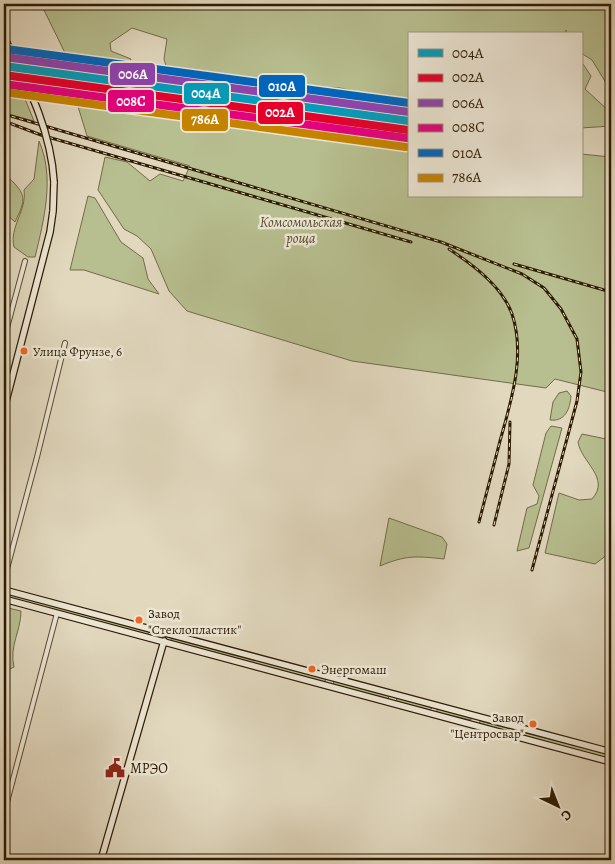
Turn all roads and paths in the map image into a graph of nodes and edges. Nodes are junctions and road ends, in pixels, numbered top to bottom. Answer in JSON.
{"nodes":[{"id":1,"x":4,"y":37,"type":"edge"},
{"id":2,"x":24,"y":261,"type":"dead end"},
{"id":3,"x":4,"y":339,"type":"edge"},
{"id":4,"x":65,"y":342,"type":"dead end"},
{"id":5,"x":4,"y":409,"type":"edge"},
{"id":6,"x":4,"y":580,"type":"edge"},
{"id":7,"x":4,"y":590,"type":"edge"},
{"id":8,"x":4,"y":599,"type":"edge"},
{"id":9,"x":57,"y":614,"type":"junction"},
{"id":10,"x":149,"y":629,"type":"junction"},
{"id":11,"x":166,"y":634,"type":"junction"},
{"id":12,"x":147,"y":638,"type":"junction"},
{"id":13,"x":164,"y":642,"type":"junction"},
{"id":14,"x":394,"y":694,"type":"junction"},
{"id":15,"x":391,"y":703,"type":"junction"},
{"id":16,"x":477,"y":716,"type":"junction"},
{"id":17,"x":474,"y":726,"type":"junction"},
{"id":18,"x":611,"y":752,"type":"edge"},
{"id":19,"x":611,"y":762,"type":"edge"},
{"id":20,"x":6,"y":806,"type":"dead end"},
{"id":21,"x":101,"y":860,"type":"edge"}],
"edges":[{"from":1,"to":5,"type":"street","bridge":true},
{"from":2,"to":3,"type":"street"},
{"from":4,"to":6,"type":"street"},
{"from":7,"to":10,"type":"street"},
{"from":8,"to":9,"type":"street"},
{"from":9,"to":12,"type":"street"},
{"from":9,"to":20,"type":"street"},
{"from":10,"to":11,"type":"street"},
{"from":10,"to":12,"type":"street"},
{"from":11,"to":13,"type":"street"},
{"from":11,"to":14,"type":"street"},
{"from":12,"to":13,"type":"street"},
{"from":13,"to":15,"type":"street"},
{"from":13,"to":21,"type":"street"},
{"from":14,"to":15,"type":"street"},
{"from":14,"to":16,"type":"street"},
{"from":15,"to":17,"type":"street"},
{"from":16,"to":17,"type":"street"},
{"from":16,"to":18,"type":"street"},
{"from":17,"to":19,"type":"street"}]}
